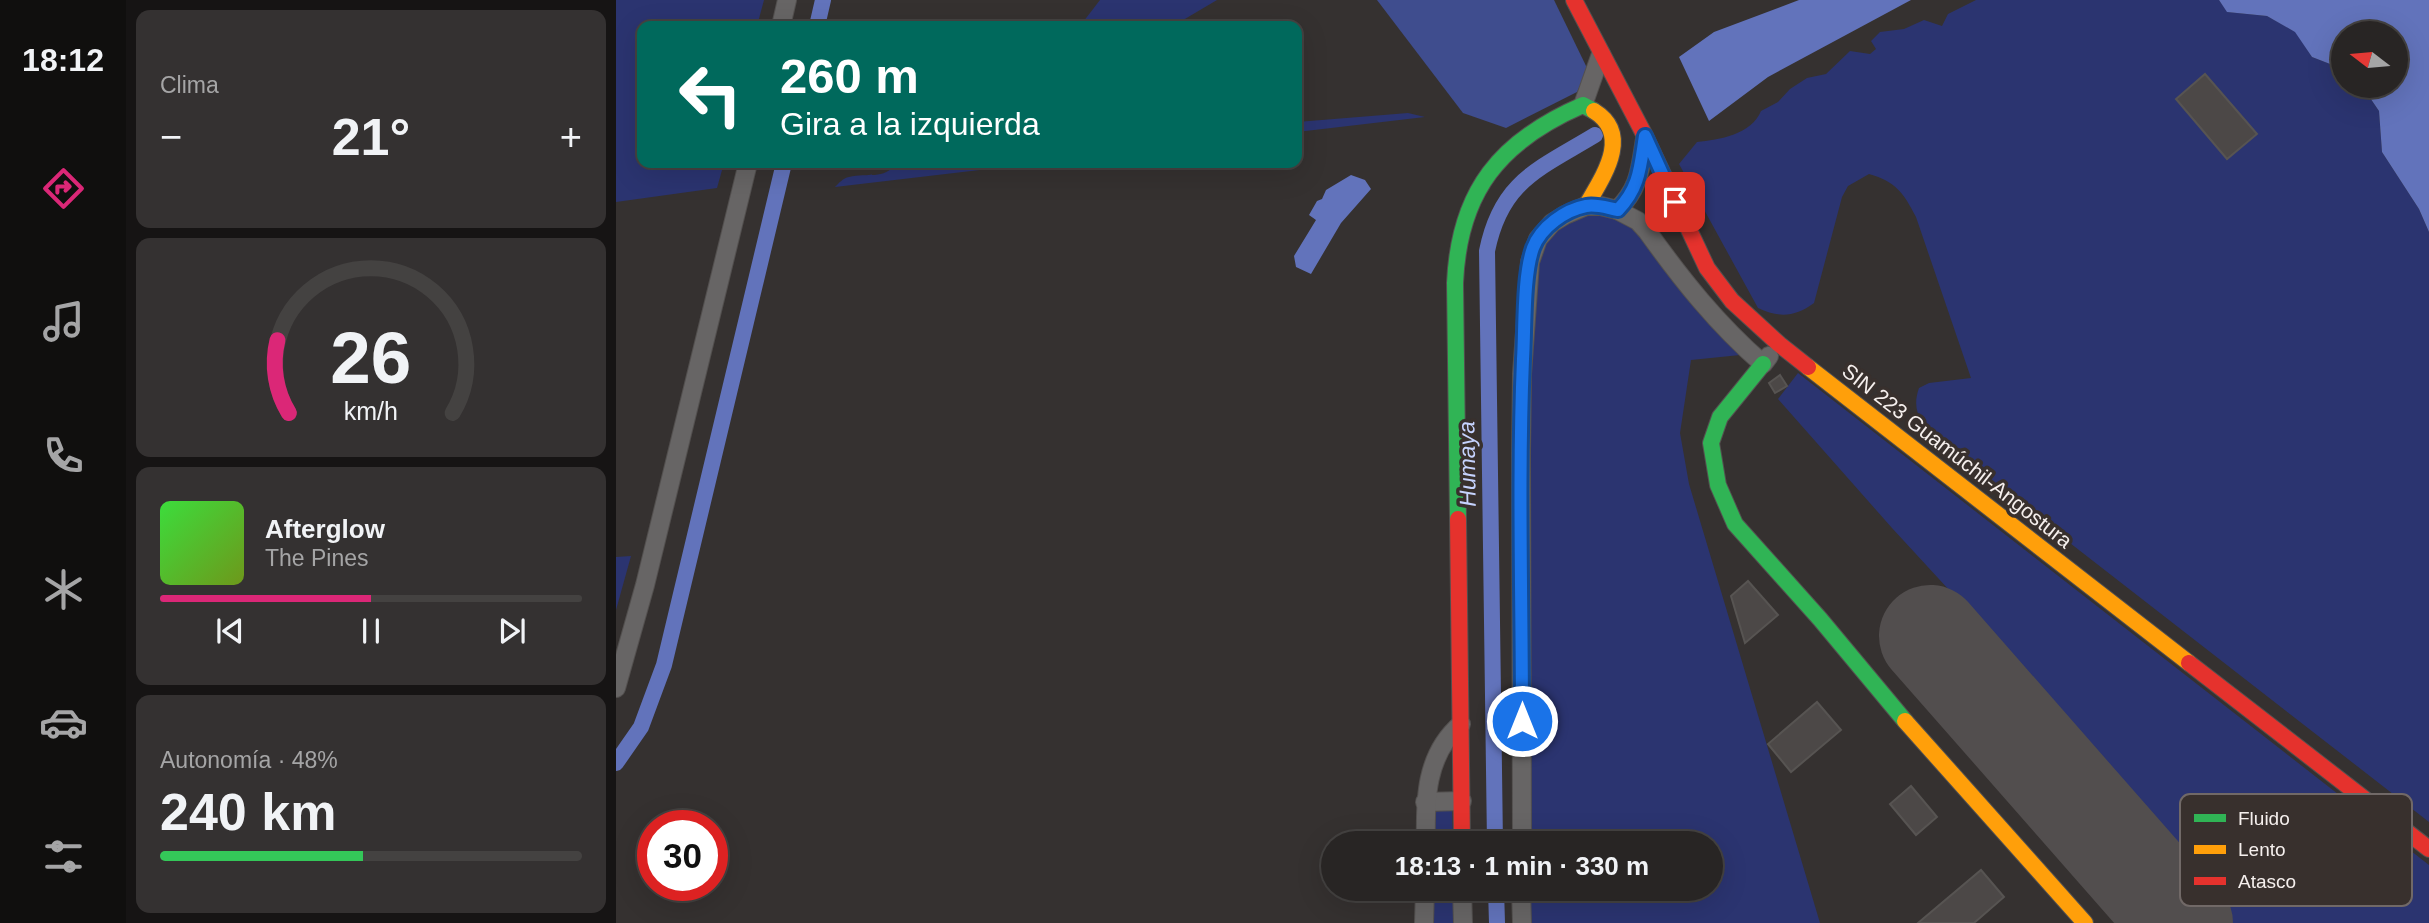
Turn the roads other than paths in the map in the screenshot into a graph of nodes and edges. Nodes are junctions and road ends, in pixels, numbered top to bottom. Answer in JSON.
{"nodes":[{"id":1,"x":787,"y":0,"type":"edge"},
{"id":2,"x":1574,"y":0,"type":"edge"},
{"id":3,"x":782,"y":21,"type":"edge"},
{"id":4,"x":1601,"y":54,"type":"junction"},
{"id":5,"x":1583,"y":105,"type":"junction"},
{"id":6,"x":1645,"y":136,"type":"junction"},
{"id":7,"x":747,"y":168,"type":"edge"},
{"id":8,"x":1586,"y":206,"type":"junction"},
{"id":9,"x":1618,"y":210,"type":"junction"},
{"id":10,"x":1779,"y":345,"type":"junction"},
{"id":11,"x":1763,"y":364,"type":"junction"},
{"id":12,"x":616,"y":688,"type":"edge"},
{"id":13,"x":1461,"y":724,"type":"junction"},
{"id":14,"x":2358,"y":794,"type":"edge"},
{"id":15,"x":1462,"y":801,"type":"junction"},
{"id":16,"x":1425,"y":802,"type":"junction"},
{"id":17,"x":1426,"y":831,"type":"edge"},
{"id":18,"x":1462,"y":831,"type":"edge"},
{"id":19,"x":1522,"y":831,"type":"edge"},
{"id":20,"x":2412,"y":836,"type":"edge"},
{"id":21,"x":2429,"y":849,"type":"edge"},
{"id":22,"x":1425,"y":901,"type":"edge"},
{"id":23,"x":1462,"y":901,"type":"edge"},
{"id":24,"x":1521,"y":901,"type":"edge"},
{"id":25,"x":1424,"y":923,"type":"edge"},
{"id":26,"x":1463,"y":923,"type":"edge"},
{"id":27,"x":1522,"y":923,"type":"edge"},
{"id":28,"x":2085,"y":923,"type":"edge"}],
"edges":[{"from":1,"to":3,"type":"street"},
{"from":2,"to":4,"type":"street","name":"SIN 223 Guamúchil-Angostura"},
{"from":4,"to":5,"type":"street"},
{"from":4,"to":6,"type":"street","name":"SIN 223 Guamúchil-Angostura"},
{"from":5,"to":8,"type":"street"},
{"from":5,"to":13,"type":"street"},
{"from":6,"to":9,"type":"street"},
{"from":6,"to":10,"type":"street","name":"SIN 223 Guamúchil-Angostura"},
{"from":7,"to":12,"type":"street"},
{"from":8,"to":9,"type":"street"},
{"from":8,"to":19,"type":"street"},
{"from":9,"to":11,"type":"street"},
{"from":10,"to":11,"type":"street"},
{"from":10,"to":14,"type":"street","name":"SIN 223 Guamúchil-Angostura"},
{"from":11,"to":28,"type":"street"},
{"from":13,"to":15,"type":"street"},
{"from":13,"to":16,"type":"street"},
{"from":15,"to":16,"type":"street"},
{"from":15,"to":18,"type":"street"},
{"from":16,"to":17,"type":"street"},
{"from":20,"to":21,"type":"street","name":"SIN 223 Guamúchil-Angostura"},
{"from":22,"to":25,"type":"street"},
{"from":23,"to":26,"type":"street"},
{"from":24,"to":27,"type":"street"}]}
